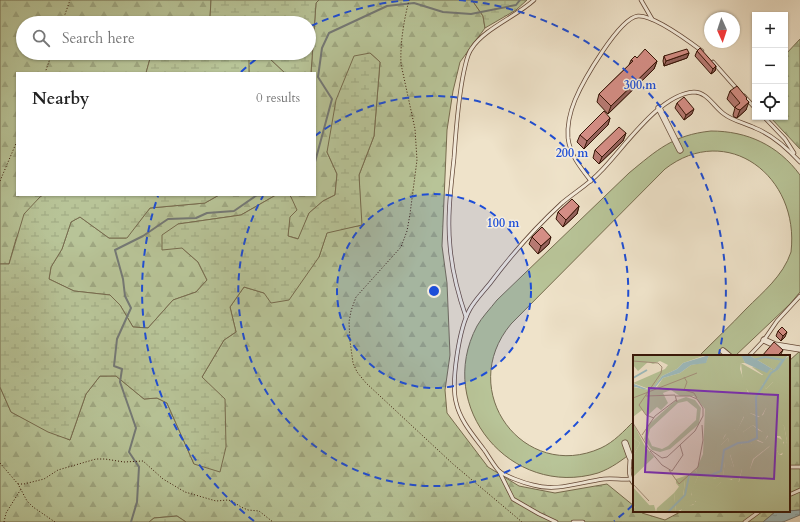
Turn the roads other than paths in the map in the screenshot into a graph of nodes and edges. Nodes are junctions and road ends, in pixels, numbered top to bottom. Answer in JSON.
{"nodes":[{"id":1,"x":534,"y":0,"type":"edge"},
{"id":2,"x":641,"y":0,"type":"edge"},
{"id":3,"x":652,"y":19,"type":"junction"},
{"id":4,"x":703,"y":53,"type":"edge"},
{"id":5,"x":711,"y":60,"type":"edge"},
{"id":6,"x":752,"y":105,"type":"edge"},
{"id":7,"x":659,"y":108,"type":"junction"},
{"id":8,"x":767,"y":120,"type":"edge"},
{"id":9,"x":680,"y":150,"type":"dead end"},
{"id":10,"x":796,"y":158,"type":"junction"},
{"id":11,"x":800,"y":162,"type":"edge"},
{"id":12,"x":591,"y":181,"type":"junction"},
{"id":13,"x":800,"y":296,"type":"edge"},
{"id":14,"x":466,"y":317,"type":"junction"},
{"id":15,"x":764,"y":340,"type":"junction"},
{"id":16,"x":800,"y":349,"type":"edge"},
{"id":17,"x":724,"y":351,"type":"dead end"},
{"id":18,"x":727,"y":355,"type":"edge"},
{"id":19,"x":751,"y":355,"type":"edge"},
{"id":20,"x":624,"y":443,"type":"dead end"},
{"id":21,"x":632,"y":457,"type":"edge"},
{"id":22,"x":499,"y":470,"type":"junction"},
{"id":23,"x":630,"y":479,"type":"junction"},
{"id":24,"x":633,"y":483,"type":"edge"},
{"id":25,"x":800,"y":490,"type":"edge"},
{"id":26,"x":790,"y":495,"type":"edge"},
{"id":27,"x":759,"y":512,"type":"edge"},
{"id":28,"x":556,"y":522,"type":"edge"},
{"id":29,"x":573,"y":522,"type":"edge"},
{"id":30,"x":583,"y":522,"type":"edge"},
{"id":31,"x":745,"y":522,"type":"edge"}],
"edges":[{"from":1,"to":14,"type":"lane"},
{"from":2,"to":3,"type":"lane"},
{"from":3,"to":4,"type":"lane"},
{"from":3,"to":12,"type":"lane"},
{"from":5,"to":6,"type":"lane"},
{"from":7,"to":9,"type":"street"},
{"from":7,"to":10,"type":"lane"},
{"from":7,"to":12,"type":"lane"},
{"from":8,"to":10,"type":"lane"},
{"from":10,"to":11,"type":"lane"},
{"from":12,"to":14,"type":"lane"},
{"from":13,"to":15,"type":"lane"},
{"from":14,"to":22,"type":"lane"},
{"from":15,"to":16,"type":"street"},
{"from":15,"to":19,"type":"lane"},
{"from":17,"to":18,"type":"street"},
{"from":20,"to":21,"type":"street"},
{"from":21,"to":23,"type":"lane"},
{"from":22,"to":23,"type":"lane"},
{"from":22,"to":28,"type":"lane"},
{"from":23,"to":24,"type":"lane"},
{"from":25,"to":26,"type":"lane"},
{"from":27,"to":31,"type":"lane"},
{"from":29,"to":30,"type":"lane"}]}
